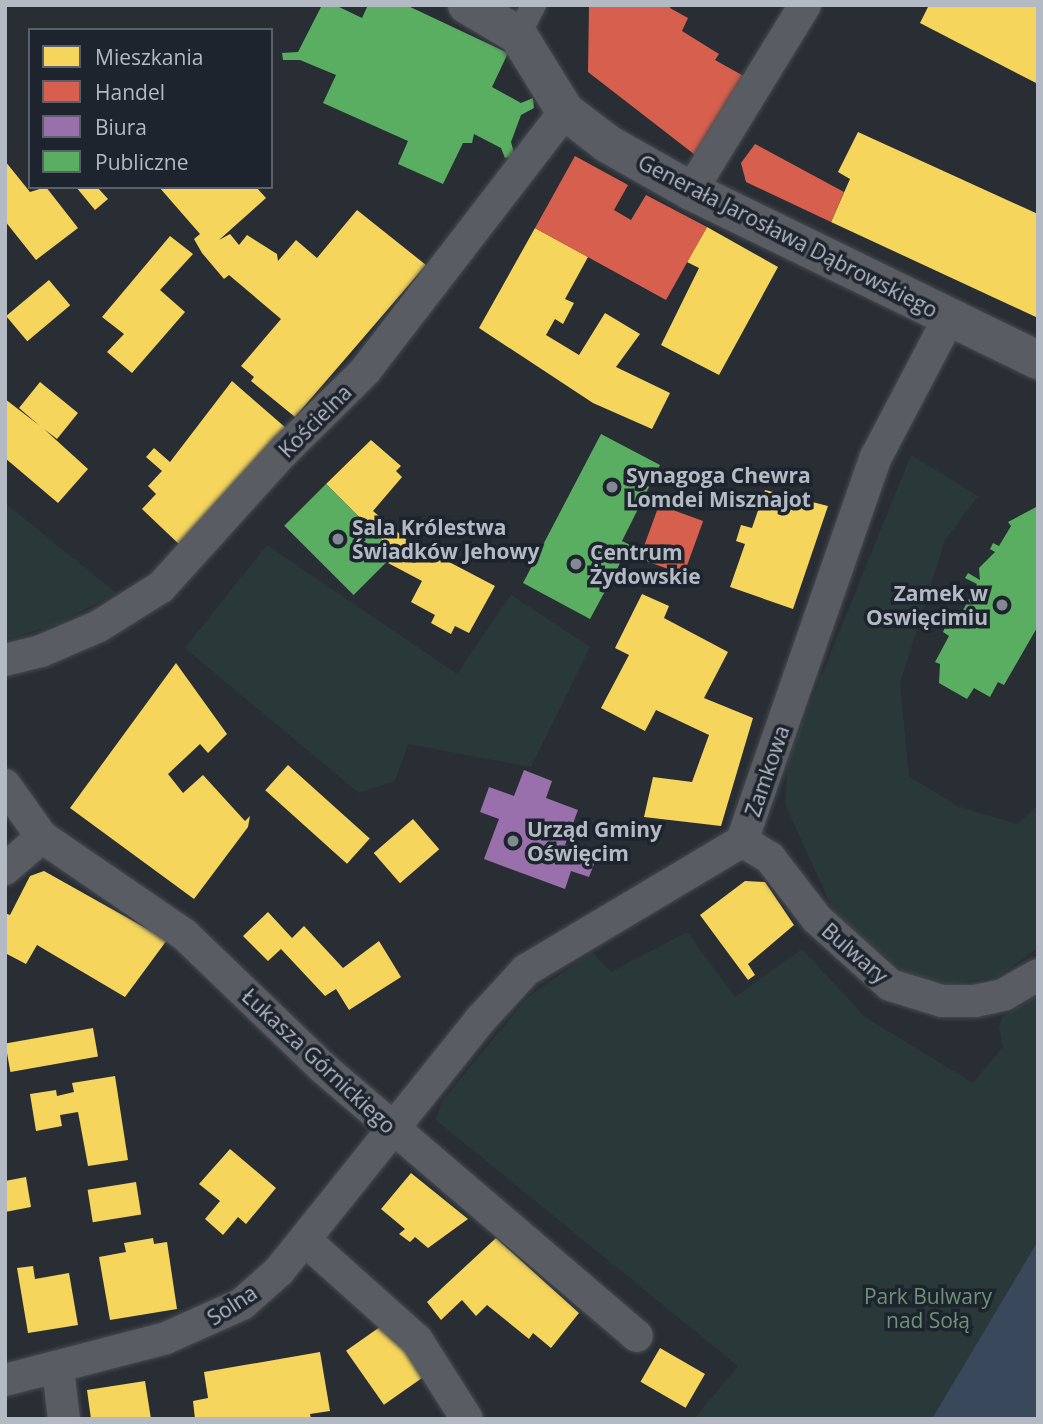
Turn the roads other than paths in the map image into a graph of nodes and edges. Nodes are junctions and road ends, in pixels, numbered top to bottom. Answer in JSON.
{"nodes":[{"id":1,"x":467,"y":5,"type":"edge"},
{"id":2,"x":804,"y":5,"type":"edge"},
{"id":3,"x":526,"y":20,"type":"edge"},
{"id":4,"x":565,"y":111,"type":"junction"},
{"id":5,"x":691,"y":191,"type":"junction"},
{"id":6,"x":950,"y":316,"type":"junction"},
{"id":7,"x":1038,"y":360,"type":"edge"},
{"id":8,"x":5,"y":660,"type":"edge"},
{"id":9,"x":5,"y":785,"type":"edge"},
{"id":10,"x":42,"y":837,"type":"junction"},
{"id":11,"x":742,"y":841,"type":"junction"},
{"id":12,"x":5,"y":869,"type":"edge"},
{"id":13,"x":1038,"y":975,"type":"edge"},
{"id":14,"x":394,"y":1130,"type":"junction"},
{"id":15,"x":305,"y":1240,"type":"junction"},
{"id":16,"x":637,"y":1336,"type":"dead end"},
{"id":17,"x":58,"y":1369,"type":"junction"},
{"id":18,"x":5,"y":1380,"type":"edge"},
{"id":19,"x":64,"y":1419,"type":"edge"},
{"id":20,"x":467,"y":1419,"type":"edge"}],
"edges":[{"from":1,"to":3,"type":"street","name":"Generała Jarosława Dąbrowskiego"},
{"from":2,"to":5,"type":"street"},
{"from":3,"to":4,"type":"street","name":"Generała Jarosława Dąbrowskiego"},
{"from":4,"to":5,"type":"street","name":"Generała Jarosława Dąbrowskiego"},
{"from":4,"to":8,"type":"street","name":"Kościelna"},
{"from":5,"to":6,"type":"street","name":"Generała Jarosława Dąbrowskiego"},
{"from":6,"to":7,"type":"street","name":"Generała Jarosława Dąbrowskiego"},
{"from":6,"to":11,"type":"street","name":"Zamkowa"},
{"from":9,"to":10,"type":"street","name":"Łukasza Górnickiego"},
{"from":10,"to":12,"type":"street"},
{"from":10,"to":14,"type":"street","name":"Łukasza Górnickiego"},
{"from":11,"to":13,"type":"street","name":"Bulwary"},
{"from":11,"to":14,"type":"street","name":"Zamkowa"},
{"from":14,"to":15,"type":"street","name":"Solna"},
{"from":14,"to":16,"type":"street","name":"Łukasza Górnickiego"},
{"from":15,"to":17,"type":"street","name":"Solna"},
{"from":15,"to":20,"type":"street"},
{"from":17,"to":18,"type":"street","name":"Solna"},
{"from":17,"to":19,"type":"street"}]}
